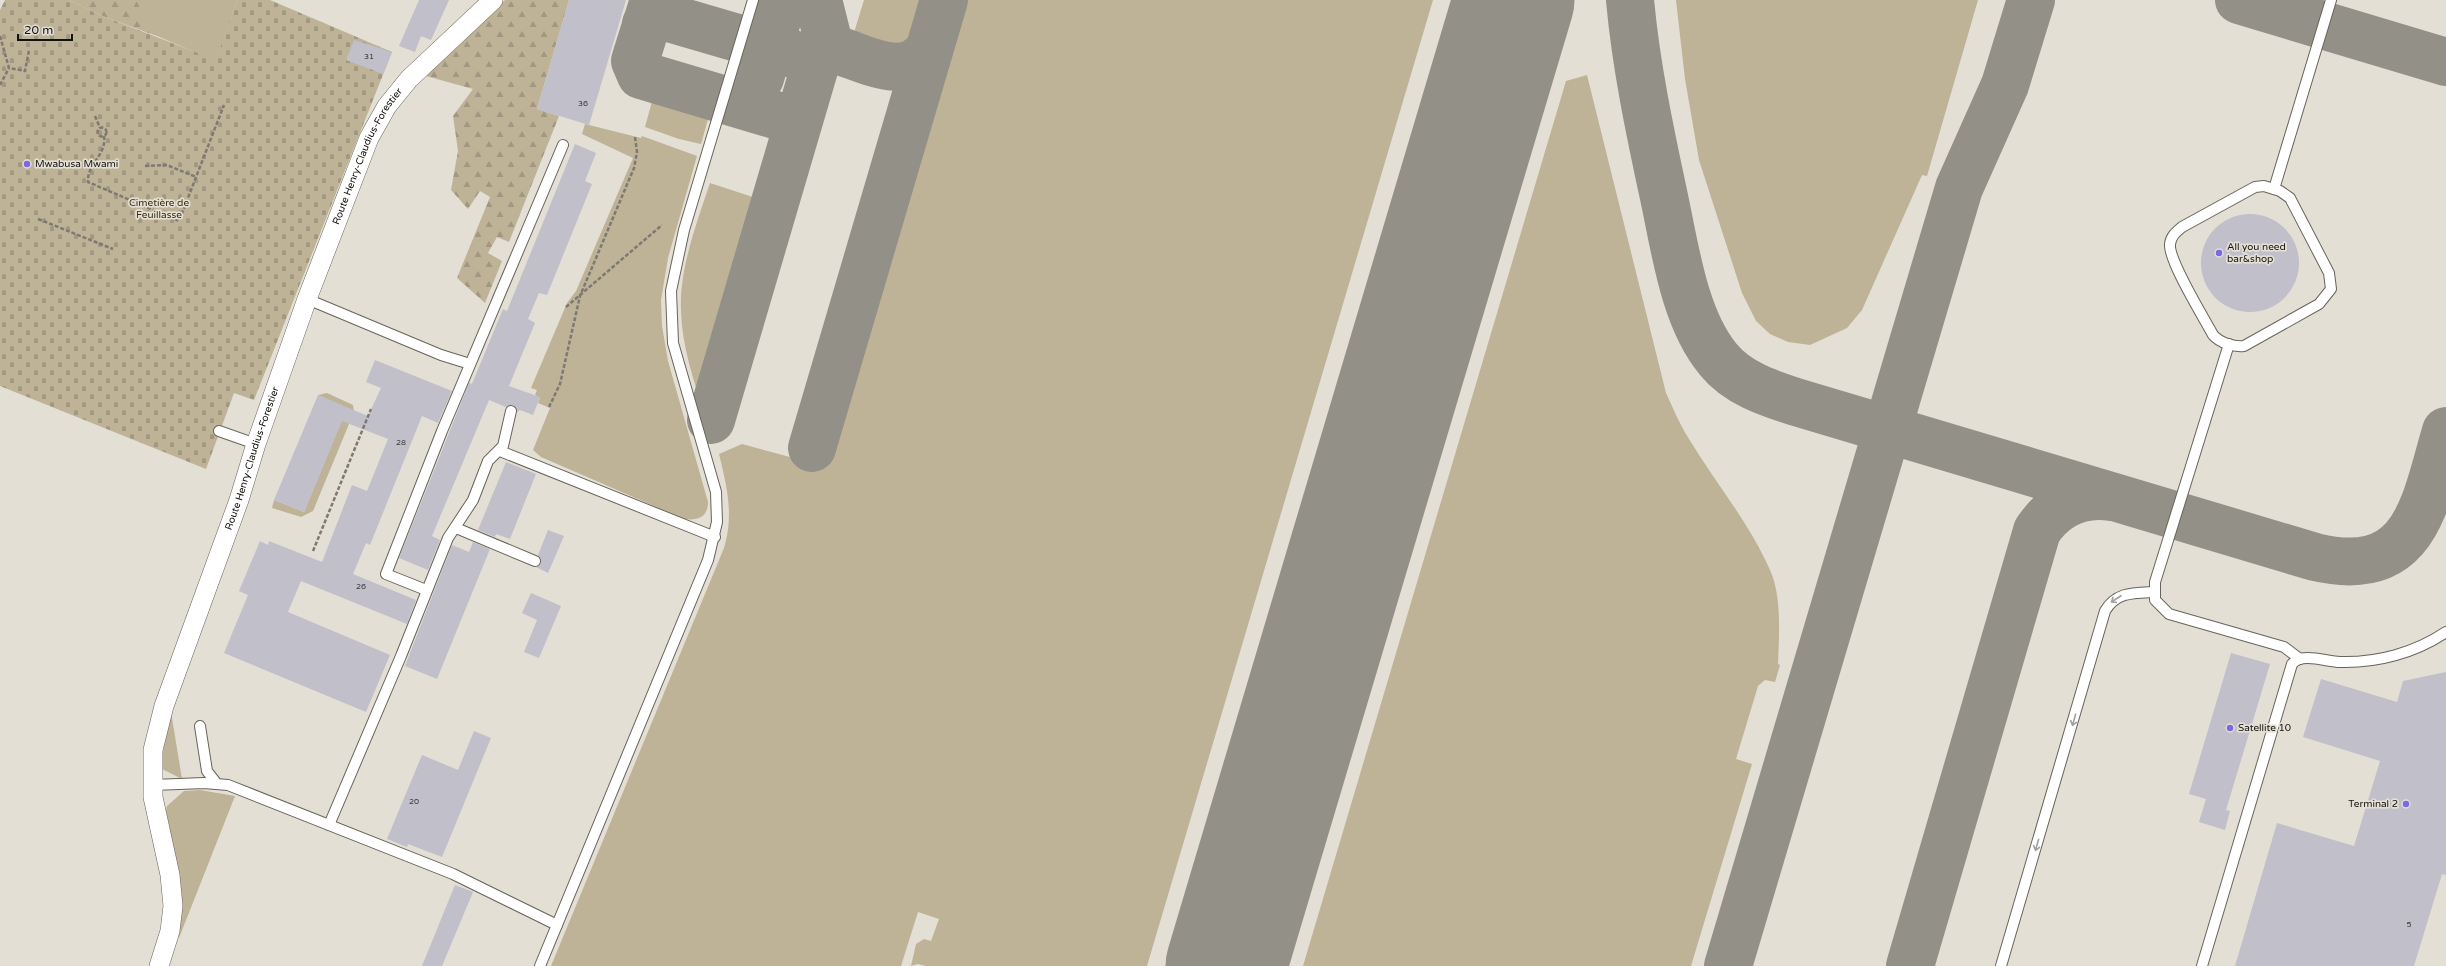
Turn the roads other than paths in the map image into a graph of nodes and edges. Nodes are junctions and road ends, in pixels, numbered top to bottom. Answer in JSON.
{"nodes":[{"id":1,"x":493,"y":0,"type":"edge"},
{"id":2,"x":753,"y":0,"type":"edge"},
{"id":3,"x":2331,"y":0,"type":"edge"},
{"id":4,"x":563,"y":145,"type":"dead end"},
{"id":5,"x":2274,"y":189,"type":"junction"},
{"id":6,"x":307,"y":299,"type":"junction"},
{"id":7,"x":2229,"y":344,"type":"junction"},
{"id":8,"x":470,"y":364,"type":"junction"},
{"id":9,"x":511,"y":411,"type":"dead end"},
{"id":10,"x":219,"y":431,"type":"dead end"},
{"id":11,"x":256,"y":444,"type":"junction"},
{"id":12,"x":500,"y":451,"type":"junction"},
{"id":13,"x":456,"y":528,"type":"junction"},
{"id":14,"x":715,"y":537,"type":"junction"},
{"id":15,"x":535,"y":561,"type":"dead end"},
{"id":16,"x":426,"y":590,"type":"junction"},
{"id":17,"x":2154,"y":592,"type":"junction"},
{"id":18,"x":2446,"y":632,"type":"edge"},
{"id":19,"x":2300,"y":659,"type":"junction"},
{"id":20,"x":200,"y":726,"type":"dead end"},
{"id":21,"x":217,"y":784,"type":"junction"},
{"id":22,"x":153,"y":785,"type":"junction"},
{"id":23,"x":329,"y":825,"type":"junction"},
{"id":24,"x":557,"y":925,"type":"junction"},
{"id":25,"x":159,"y":966,"type":"edge"},
{"id":26,"x":540,"y":966,"type":"edge"},
{"id":27,"x":2001,"y":966,"type":"edge"},
{"id":28,"x":2202,"y":966,"type":"edge"}],
"edges":[{"from":1,"to":6,"type":"street","name":"Route Henry-Claudius-Forestier"},
{"from":2,"to":14,"type":"lane"},
{"from":3,"to":5,"type":"lane"},
{"from":4,"to":8,"type":"lane"},
{"from":5,"to":7,"type":"lane"},
{"from":5,"to":7,"type":"lane"},
{"from":6,"to":8,"type":"lane"},
{"from":6,"to":11,"type":"street","name":"Route Henry-Claudius-Forestier"},
{"from":7,"to":17,"type":"lane"},
{"from":8,"to":16,"type":"lane"},
{"from":9,"to":12,"type":"lane"},
{"from":10,"to":11,"type":"lane"},
{"from":11,"to":22,"type":"street","name":"Route Henry-Claudius-Forestier"},
{"from":12,"to":13,"type":"lane"},
{"from":12,"to":14,"type":"lane"},
{"from":13,"to":15,"type":"lane"},
{"from":13,"to":16,"type":"lane"},
{"from":14,"to":24,"type":"lane"},
{"from":16,"to":23,"type":"lane"},
{"from":17,"to":19,"type":"lane"},
{"from":17,"to":27,"type":"lane","one_way":true},
{"from":18,"to":19,"type":"lane"},
{"from":19,"to":28,"type":"lane"},
{"from":20,"to":21,"type":"lane"},
{"from":21,"to":22,"type":"lane"},
{"from":21,"to":23,"type":"lane"},
{"from":22,"to":25,"type":"street","name":"Route Henry-Claudius-Forestier"},
{"from":23,"to":24,"type":"lane"},
{"from":24,"to":26,"type":"lane"}]}
